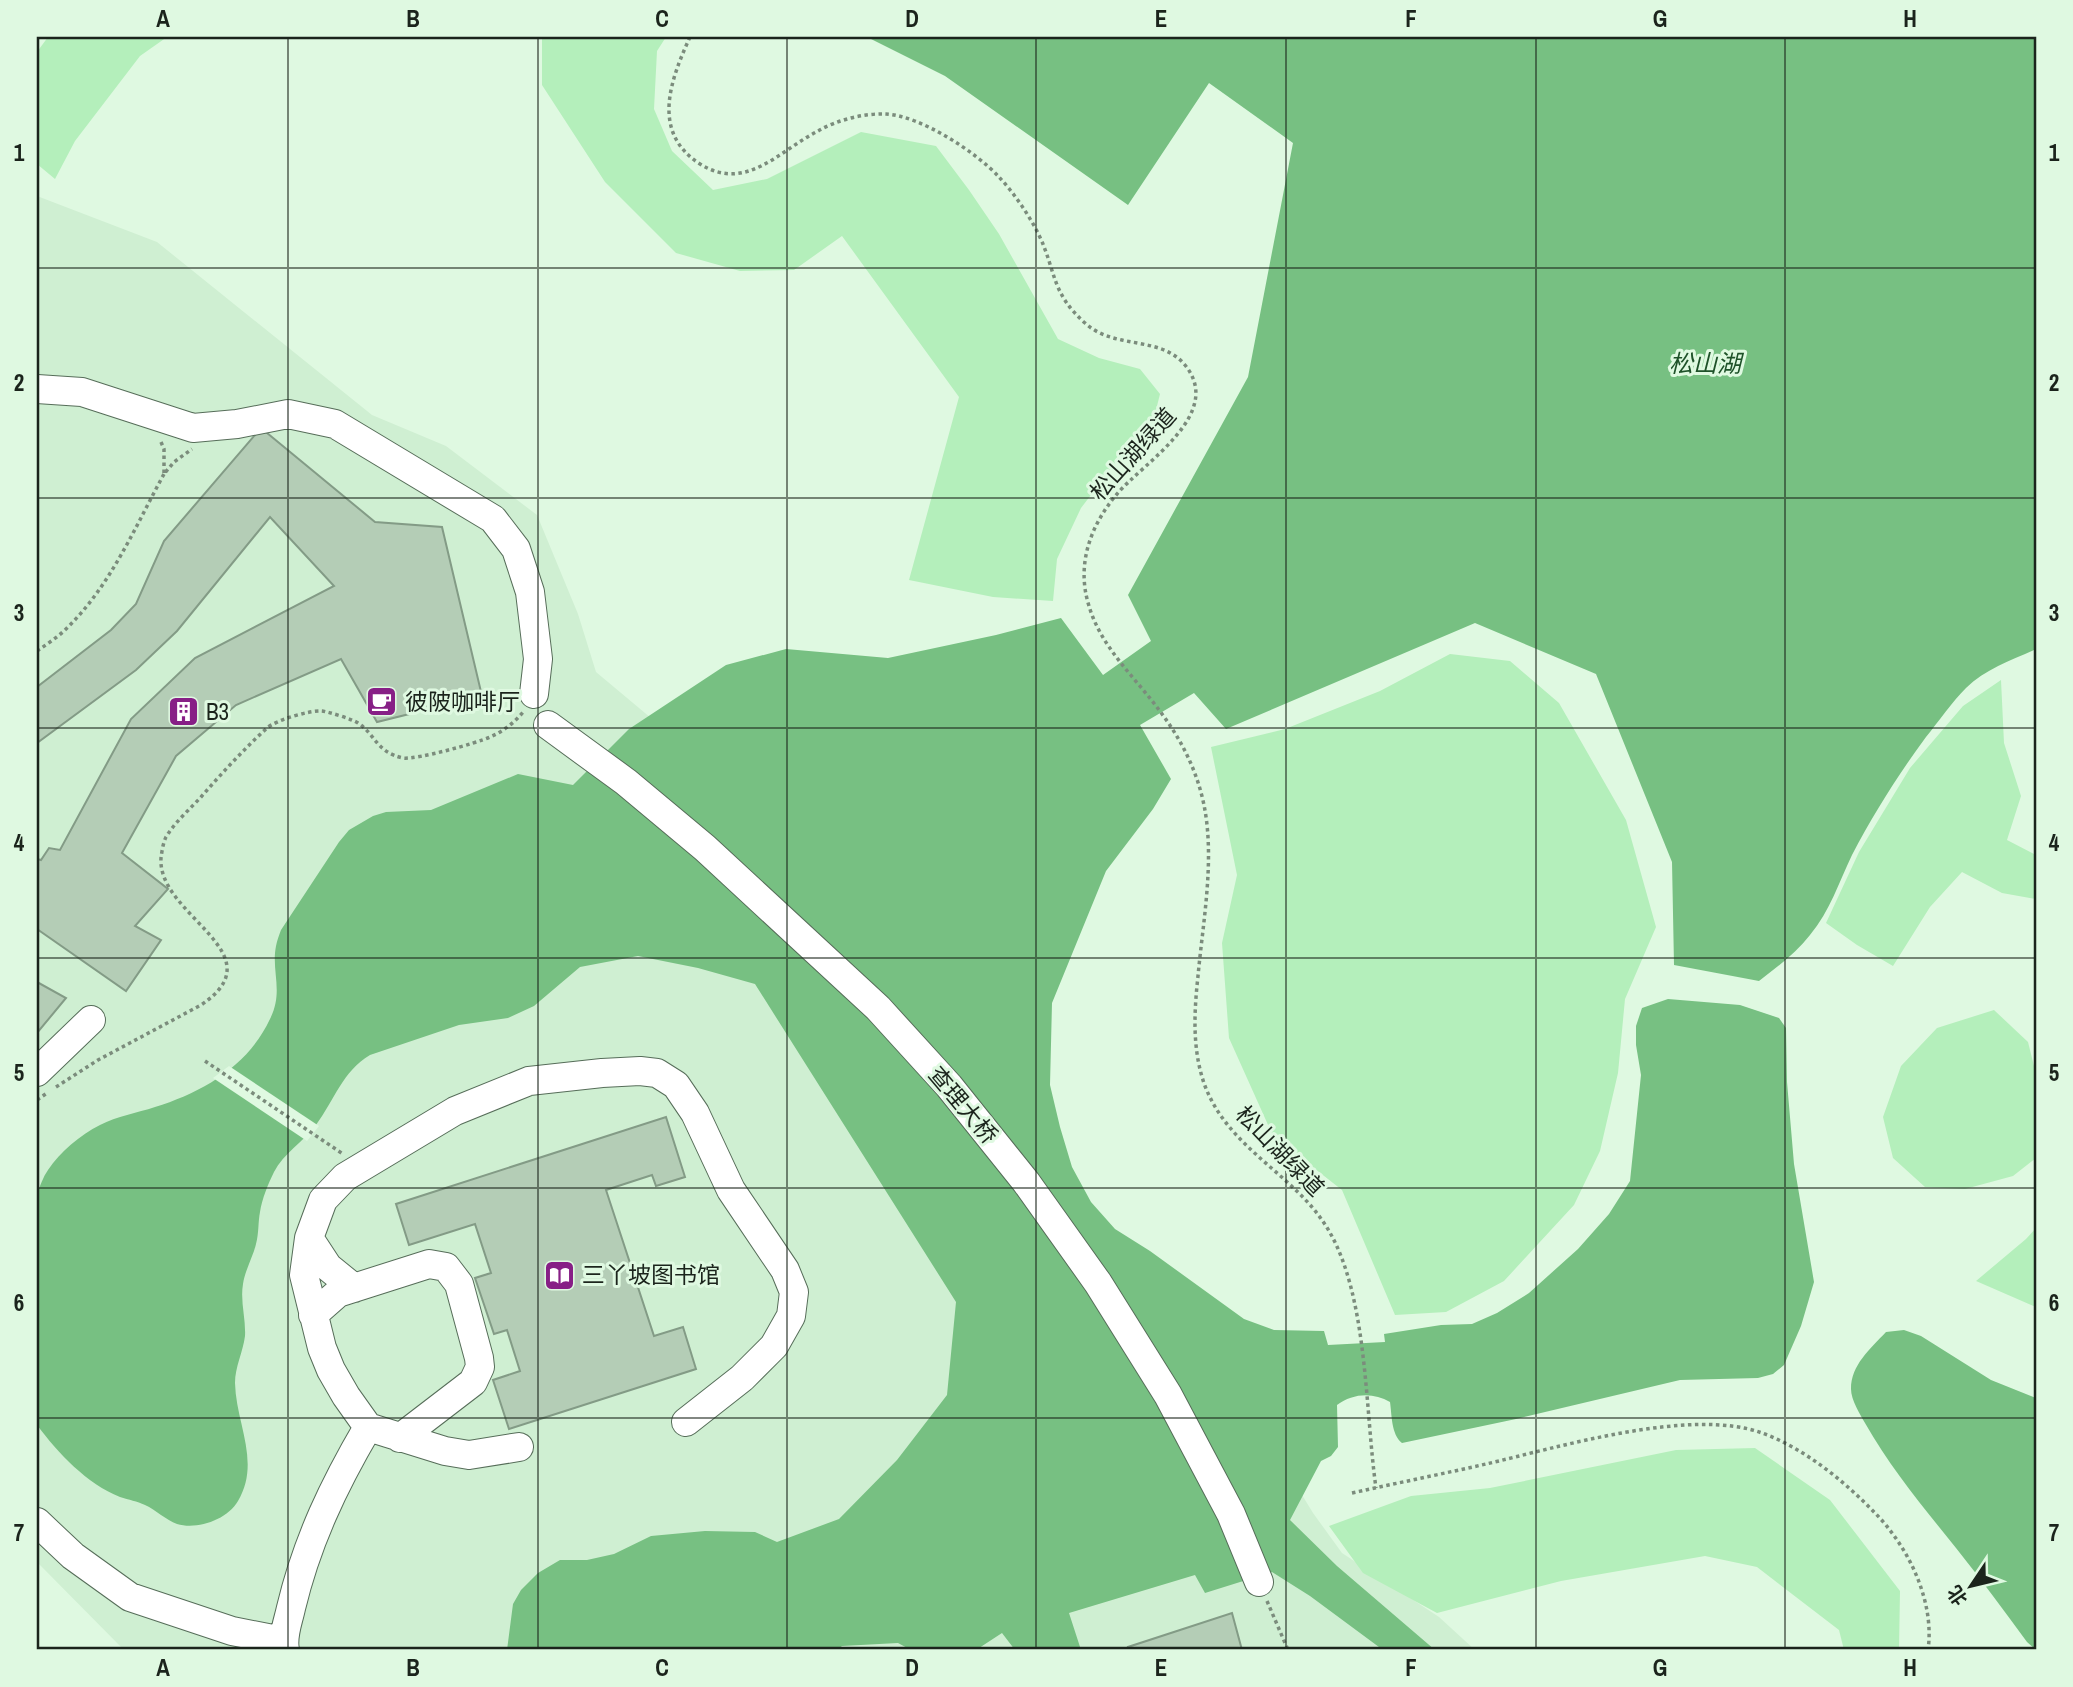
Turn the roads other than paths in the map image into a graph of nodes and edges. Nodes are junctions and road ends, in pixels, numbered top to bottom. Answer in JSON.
{"nodes":[{"id":1,"x":37,"y":389,"type":"edge"},
{"id":2,"x":534,"y":694,"type":"road end"},
{"id":3,"x":548,"y":725,"type":"dead end"},
{"id":4,"x":91,"y":1020,"type":"dead end"},
{"id":5,"x":37,"y":1072,"type":"edge"},
{"id":6,"x":309,"y":1238,"type":"junction"},
{"id":7,"x":354,"y":1288,"type":"junction"},
{"id":8,"x":313,"y":1315,"type":"junction"},
{"id":9,"x":686,"y":1422,"type":"dead end"},
{"id":10,"x":368,"y":1427,"type":"junction"},
{"id":11,"x":400,"y":1438,"type":"junction"},
{"id":12,"x":519,"y":1447,"type":"dead end"},
{"id":13,"x":37,"y":1522,"type":"edge"},
{"id":14,"x":1259,"y":1582,"type":"road end"},
{"id":15,"x":284,"y":1646,"type":"edge"}],
"edges":[{"from":1,"to":2,"type":"street"},
{"from":3,"to":14,"type":"street","name":"查理大桥"},
{"from":4,"to":5,"type":"street"},
{"from":6,"to":7,"type":"street"},
{"from":6,"to":8,"type":"street"},
{"from":6,"to":9,"type":"street"},
{"from":7,"to":8,"type":"street"},
{"from":7,"to":11,"type":"street"},
{"from":8,"to":10,"type":"street"},
{"from":10,"to":11,"type":"street"},
{"from":10,"to":15,"type":"street"},
{"from":11,"to":12,"type":"street"},
{"from":13,"to":15,"type":"street"}]}
